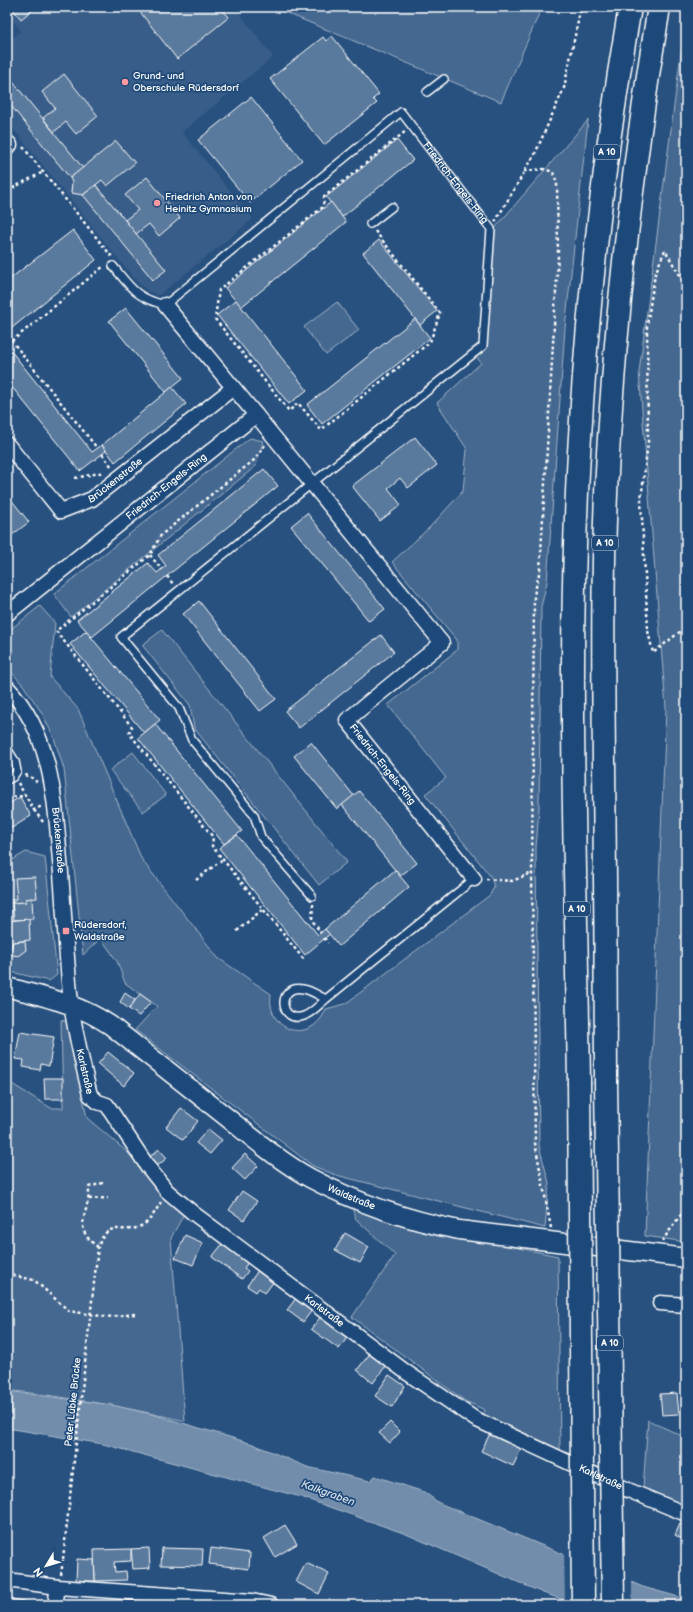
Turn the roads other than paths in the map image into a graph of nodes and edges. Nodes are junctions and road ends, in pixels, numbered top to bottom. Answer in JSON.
{"nodes":[{"id":1,"x":630,"y":7,"type":"edge"},
{"id":2,"x":659,"y":7,"type":"edge"},
{"id":3,"x":444,"y":79,"type":"dead end"},
{"id":4,"x":427,"y":92,"type":"dead end"},
{"id":5,"x":392,"y":207,"type":"dead end"},
{"id":6,"x":370,"y":224,"type":"road end"},
{"id":7,"x":114,"y":262,"type":"road end"},
{"id":8,"x":165,"y":305,"type":"junction"},
{"id":9,"x":232,"y":388,"type":"junction"},
{"id":10,"x":256,"y":415,"type":"junction"},
{"id":11,"x":7,"y":444,"type":"edge"},
{"id":12,"x":313,"y":483,"type":"junction"},
{"id":13,"x":7,"y":614,"type":"edge"},
{"id":14,"x":8,"y":691,"type":"edge"},
{"id":15,"x":7,"y":748,"type":"edge"},
{"id":16,"x":10,"y":779,"type":"edge"},
{"id":17,"x":474,"y":878,"type":"joint"},
{"id":18,"x":314,"y":897,"type":"road end"},
{"id":19,"x":7,"y":987,"type":"edge"},
{"id":20,"x":326,"y":999,"type":"junction"},
{"id":21,"x":71,"y":1004,"type":"junction"},
{"id":22,"x":686,"y":1258,"type":"edge"},
{"id":23,"x":660,"y":1303,"type":"dead end"},
{"id":24,"x":686,"y":1305,"type":"edge"},
{"id":25,"x":686,"y":1514,"type":"edge"},
{"id":26,"x":7,"y":1580,"type":"edge"},
{"id":27,"x":58,"y":1587,"type":"junction"},
{"id":28,"x":55,"y":1605,"type":"edge"},
{"id":29,"x":271,"y":1605,"type":"edge"},
{"id":30,"x":584,"y":1605,"type":"edge"},
{"id":31,"x":613,"y":1605,"type":"edge"}],
"edges":[{"from":1,"to":30,"type":"highway","number":"A 10","bridge":true},
{"from":2,"to":31,"type":"highway","number":"A 10","bridge":true},
{"from":3,"to":4,"type":"lane"},
{"from":5,"to":6,"type":"lane"},
{"from":7,"to":8,"type":"lane"},
{"from":8,"to":9,"type":"street"},
{"from":8,"to":12,"type":"lane","name":"Friedrich-Engels-Ring"},
{"from":9,"to":10,"type":"street"},
{"from":9,"to":11,"type":"street","name":"Brückenstraße"},
{"from":10,"to":12,"type":"street","name":"Friedrich-Engels-Ring"},
{"from":10,"to":13,"type":"street","name":"Friedrich-Engels-Ring"},
{"from":12,"to":17,"type":"street","name":"Friedrich-Engels-Ring"},
{"from":12,"to":18,"type":"lane","name":"Friedrich-Engels-Ring"},
{"from":14,"to":21,"type":"street","name":"Brückenstraße"},
{"from":15,"to":16,"type":"lane"},
{"from":17,"to":20,"type":"lane"},
{"from":19,"to":21,"type":"street","name":"Waldstraße"},
{"from":20,"to":20,"type":"lane"},
{"from":21,"to":22,"type":"street","name":"Waldstraße"},
{"from":21,"to":25,"type":"street","name":"Karlstraße"},
{"from":23,"to":24,"type":"street"},
{"from":26,"to":27,"type":"street"},
{"from":27,"to":28,"type":"street"},
{"from":27,"to":29,"type":"street"}]}
